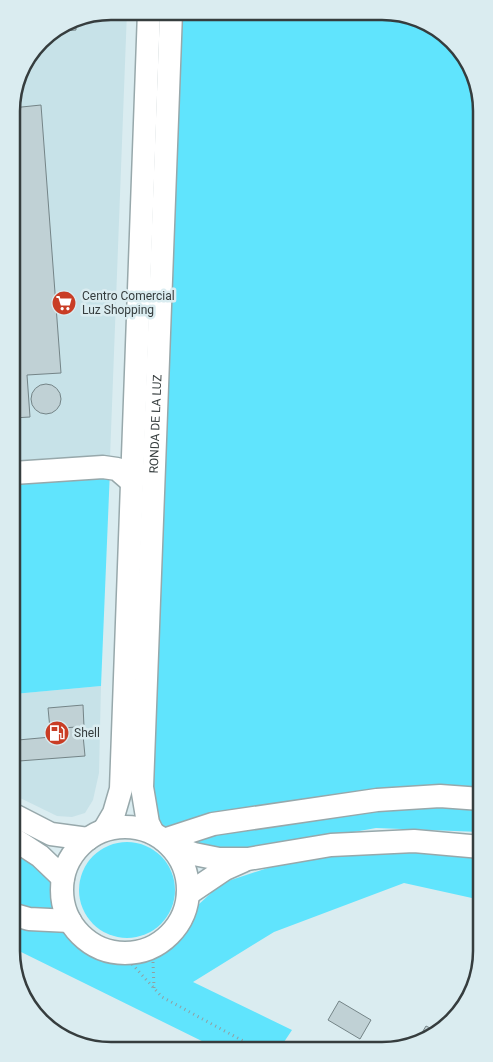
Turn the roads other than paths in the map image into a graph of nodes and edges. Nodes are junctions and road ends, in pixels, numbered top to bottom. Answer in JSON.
{"nodes":[{"id":1,"x":149,"y":20,"type":"edge"},
{"id":2,"x":171,"y":20,"type":"edge"},
{"id":3,"x":20,"y":473,"type":"edge"},
{"id":4,"x":132,"y":482,"type":"junction"},
{"id":5,"x":473,"y":798,"type":"edge"},
{"id":6,"x":20,"y":818,"type":"edge"},
{"id":7,"x":96,"y":835,"type":"junction"},
{"id":8,"x":162,"y":839,"type":"junction"},
{"id":9,"x":20,"y":843,"type":"edge"},
{"id":10,"x":473,"y":846,"type":"edge"},
{"id":11,"x":248,"y":859,"type":"junction"},
{"id":12,"x":62,"y":884,"type":"junction"},
{"id":13,"x":188,"y":894,"type":"junction"},
{"id":14,"x":22,"y":917,"type":"edge"},
{"id":15,"x":70,"y":921,"type":"junction"}],
"edges":[{"from":1,"to":4,"type":"street","name":"RONDA DE LA LUZ"},
{"from":2,"to":8,"type":"street","name":"RONDA DE LA LUZ"},
{"from":3,"to":4,"type":"street"},
{"from":4,"to":7,"type":"street","name":"RONDA DE LA LUZ"},
{"from":5,"to":8,"type":"street"},
{"from":6,"to":7,"type":"street"},
{"from":7,"to":8,"type":"street"},
{"from":7,"to":12,"type":"street"},
{"from":8,"to":11,"type":"street"},
{"from":8,"to":13,"type":"street"},
{"from":9,"to":12,"type":"street"},
{"from":10,"to":11,"type":"street"},
{"from":11,"to":13,"type":"street"},
{"from":12,"to":14,"type":"street"},
{"from":12,"to":15,"type":"street"},
{"from":13,"to":15,"type":"street"},
{"from":14,"to":15,"type":"street"}]}
